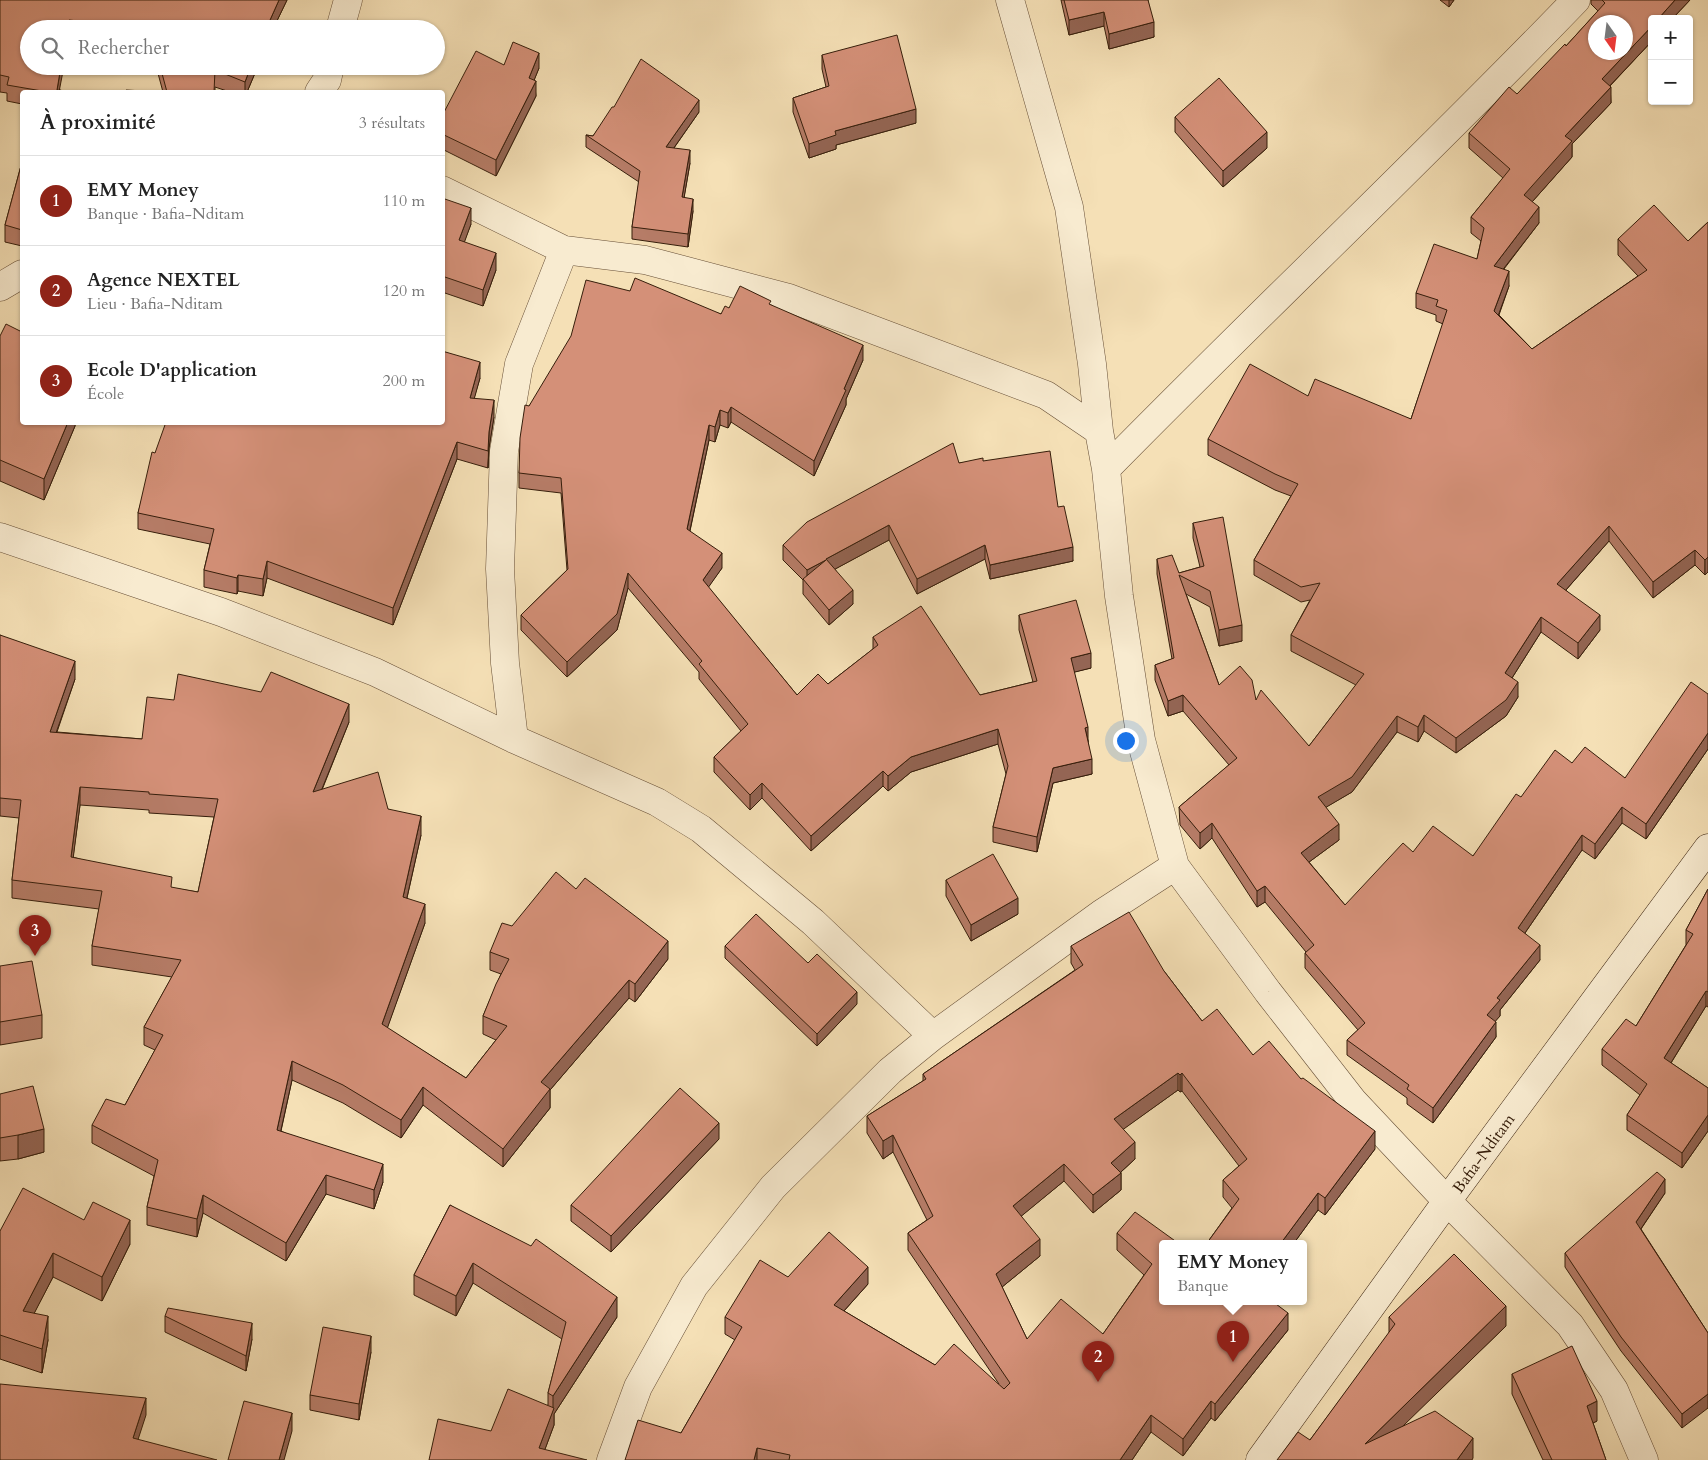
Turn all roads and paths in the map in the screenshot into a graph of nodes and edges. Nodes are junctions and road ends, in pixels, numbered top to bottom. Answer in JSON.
{"nodes":[{"id":1,"x":348,"y":0,"type":"edge"},
{"id":2,"x":1010,"y":0,"type":"edge"},
{"id":3,"x":1576,"y":0,"type":"edge"},
{"id":4,"x":342,"y":20,"type":"edge"},
{"id":5,"x":445,"y":191,"type":"edge"},
{"id":6,"x":564,"y":250,"type":"junction"},
{"id":7,"x":20,"y":275,"type":"edge"},
{"id":8,"x":0,"y":287,"type":"edge"},
{"id":9,"x":1099,"y":431,"type":"junction"},
{"id":10,"x":1106,"y":469,"type":"junction"},
{"id":11,"x":0,"y":537,"type":"edge"},
{"id":12,"x":514,"y":739,"type":"junction"},
{"id":13,"x":1708,"y":848,"type":"edge"},
{"id":14,"x":1175,"y":866,"type":"junction"},
{"id":15,"x":933,"y":1036,"type":"junction"},
{"id":16,"x":1448,"y":1202,"type":"junction"},
{"id":17,"x":611,"y":1460,"type":"edge"},
{"id":18,"x":1260,"y":1460,"type":"edge"},
{"id":19,"x":1644,"y":1460,"type":"edge"}],
"edges":[{"from":1,"to":4,"type":"street"},
{"from":2,"to":9,"type":"street"},
{"from":3,"to":10,"type":"street"},
{"from":5,"to":6,"type":"street"},
{"from":6,"to":9,"type":"street"},
{"from":6,"to":12,"type":"street"},
{"from":7,"to":8,"type":"street"},
{"from":9,"to":10,"type":"street"},
{"from":10,"to":14,"type":"street"},
{"from":11,"to":12,"type":"street"},
{"from":12,"to":15,"type":"street"},
{"from":13,"to":16,"type":"street","name":"Bafia-Nditam"},
{"from":14,"to":15,"type":"street"},
{"from":14,"to":16,"type":"street"},
{"from":15,"to":17,"type":"street"},
{"from":16,"to":18,"type":"street","name":"Bafia-Nditam"},
{"from":16,"to":19,"type":"street"}]}
